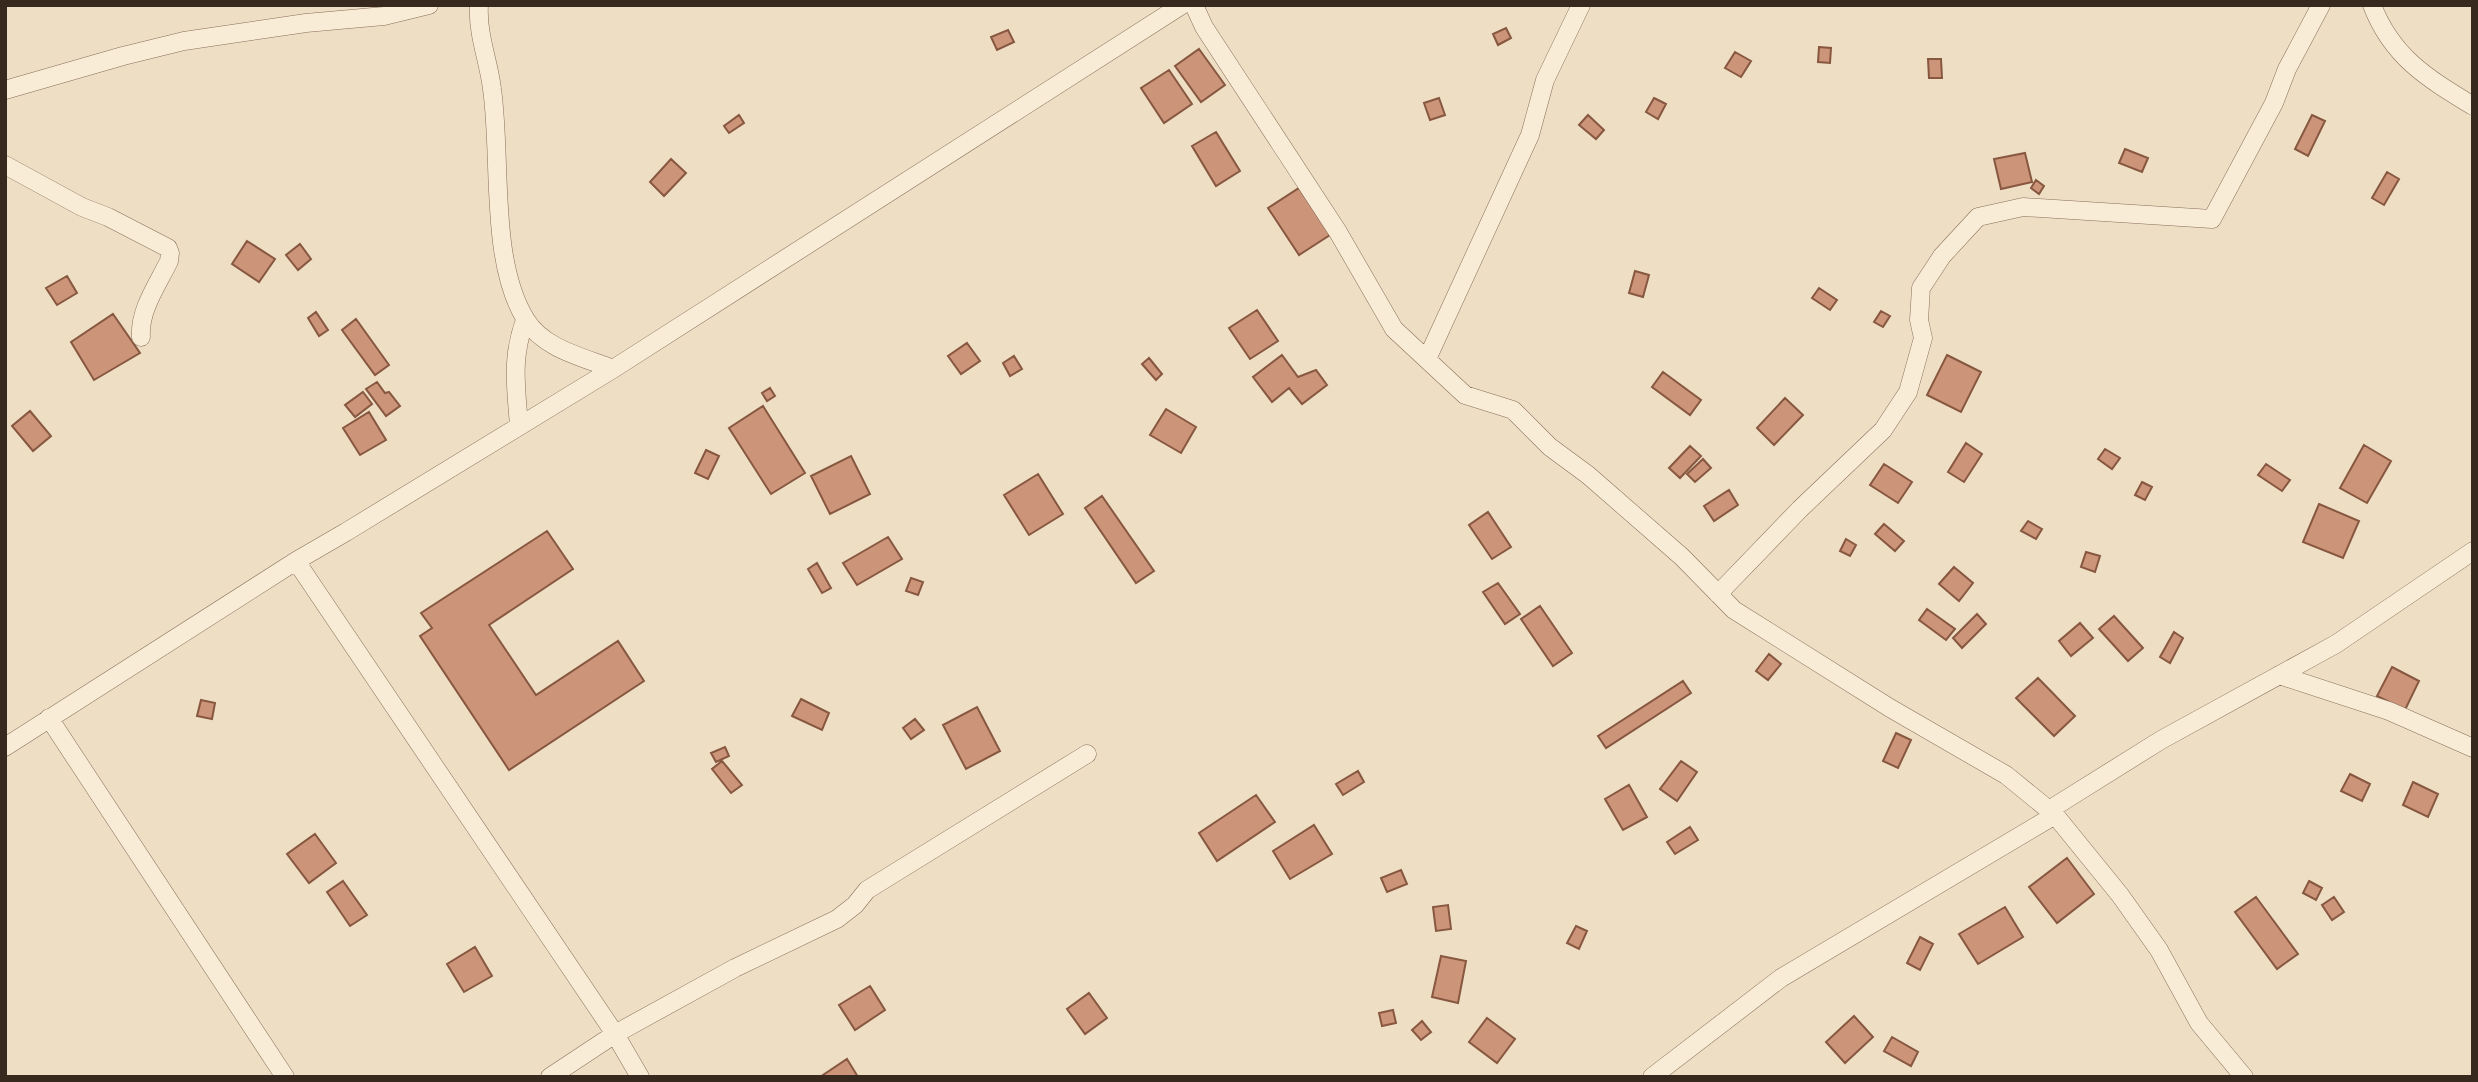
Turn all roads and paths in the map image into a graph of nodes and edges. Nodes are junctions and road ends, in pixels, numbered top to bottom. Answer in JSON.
{"nodes":[{"id":1,"x":429,"y":5,"type":"edge"},
{"id":2,"x":479,"y":5,"type":"edge"},
{"id":3,"x":1182,"y":5,"type":"edge"},
{"id":4,"x":1194,"y":5,"type":"edge"},
{"id":5,"x":1581,"y":5,"type":"edge"},
{"id":6,"x":2321,"y":5,"type":"edge"},
{"id":7,"x":2372,"y":5,"type":"edge"},
{"id":8,"x":5,"y":90,"type":"edge"},
{"id":9,"x":2473,"y":106,"type":"edge"},
{"id":10,"x":5,"y":165,"type":"edge"},
{"id":11,"x":525,"y":320,"type":"junction"},
{"id":12,"x":141,"y":337,"type":"dead end"},
{"id":13,"x":1427,"y":359,"type":"junction"},
{"id":14,"x":613,"y":369,"type":"junction"},
{"id":15,"x":519,"y":426,"type":"junction"},
{"id":16,"x":2473,"y":551,"type":"edge"},
{"id":17,"x":296,"y":561,"type":"junction"},
{"id":18,"x":1718,"y":594,"type":"junction"},
{"id":19,"x":2279,"y":675,"type":"junction"},
{"id":20,"x":49,"y":718,"type":"junction"},
{"id":21,"x":5,"y":747,"type":"edge"},
{"id":22,"x":2473,"y":748,"type":"edge"},
{"id":23,"x":1087,"y":754,"type":"dead end"},
{"id":24,"x":2052,"y":812,"type":"junction"},
{"id":25,"x":615,"y":1034,"type":"junction"},
{"id":26,"x":285,"y":1077,"type":"edge"},
{"id":27,"x":550,"y":1077,"type":"edge"},
{"id":28,"x":640,"y":1077,"type":"edge"},
{"id":29,"x":1652,"y":1077,"type":"edge"},
{"id":30,"x":2244,"y":1077,"type":"edge"}],
"edges":[{"from":1,"to":8,"type":"street"},
{"from":2,"to":11,"type":"street"},
{"from":3,"to":14,"type":"street"},
{"from":4,"to":13,"type":"street"},
{"from":5,"to":13,"type":"street"},
{"from":6,"to":18,"type":"street"},
{"from":7,"to":9,"type":"street"},
{"from":10,"to":12,"type":"street"},
{"from":11,"to":14,"type":"street"},
{"from":11,"to":15,"type":"street"},
{"from":13,"to":18,"type":"street"},
{"from":14,"to":15,"type":"street"},
{"from":15,"to":17,"type":"street"},
{"from":16,"to":19,"type":"street"},
{"from":17,"to":20,"type":"street"},
{"from":17,"to":25,"type":"street"},
{"from":18,"to":24,"type":"street"},
{"from":19,"to":22,"type":"street"},
{"from":19,"to":24,"type":"street"},
{"from":20,"to":21,"type":"street"},
{"from":20,"to":26,"type":"street"},
{"from":23,"to":25,"type":"street"},
{"from":24,"to":29,"type":"street"},
{"from":24,"to":30,"type":"street"},
{"from":25,"to":27,"type":"street"},
{"from":25,"to":28,"type":"street"}]}
